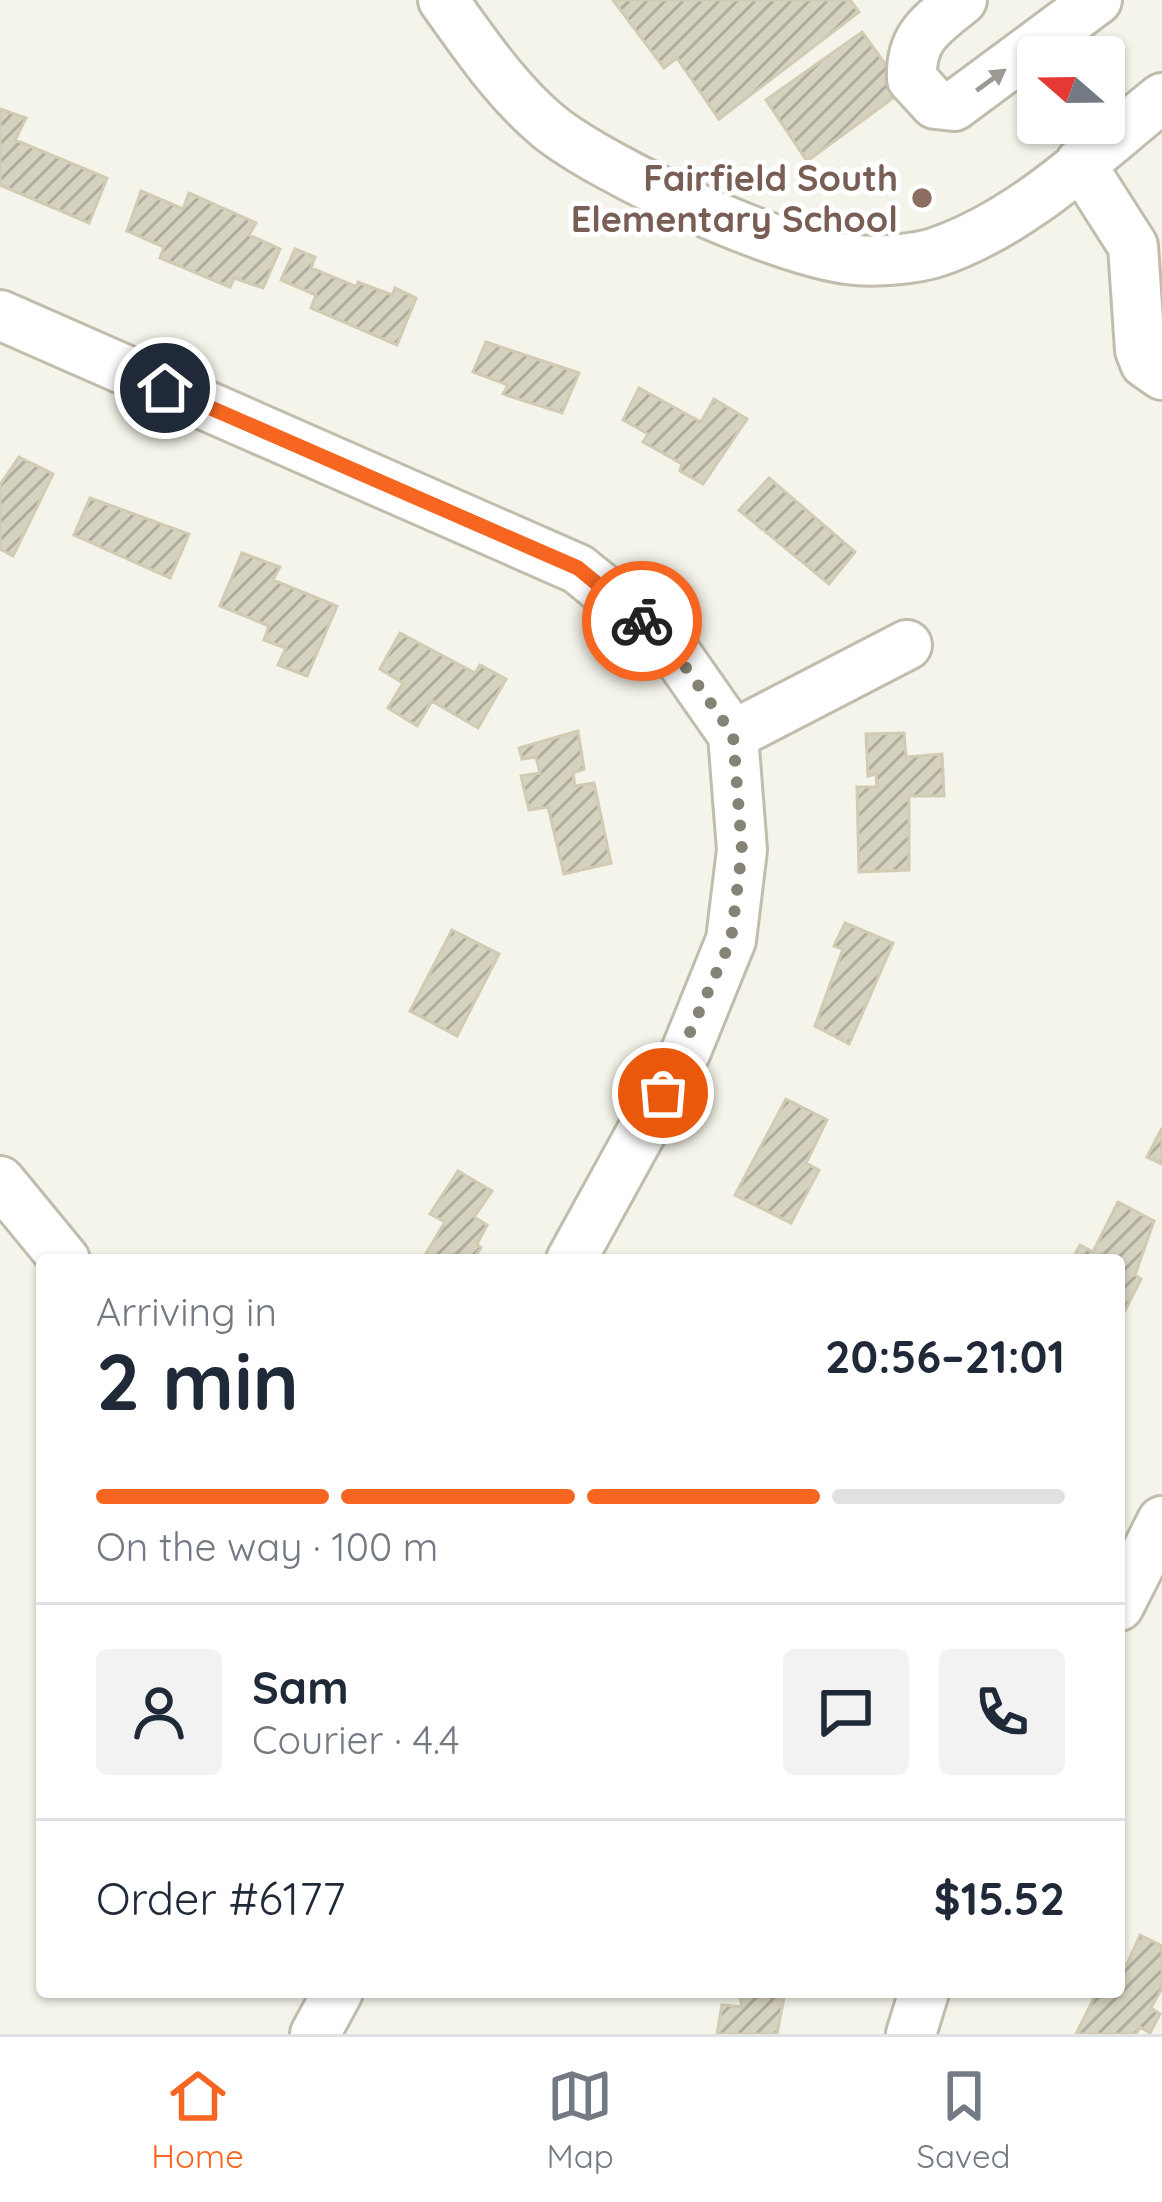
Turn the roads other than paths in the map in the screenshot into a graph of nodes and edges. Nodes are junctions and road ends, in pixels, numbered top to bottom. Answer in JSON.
{"nodes":[{"id":1,"x":443,"y":0,"type":"edge"},
{"id":2,"x":962,"y":0,"type":"edge"},
{"id":3,"x":1097,"y":0,"type":"edge"},
{"id":4,"x":1162,"y":98,"type":"edge"},
{"id":5,"x":1080,"y":163,"type":"junction"},
{"id":6,"x":1147,"y":235,"type":"edge"},
{"id":7,"x":0,"y":315,"type":"edge"},
{"id":8,"x":1162,"y":375,"type":"edge"},
{"id":9,"x":907,"y":645,"type":"dead end"},
{"id":10,"x":733,"y":735,"type":"junction"},
{"id":11,"x":0,"y":1181,"type":"edge"},
{"id":12,"x":60,"y":1254,"type":"edge"},
{"id":13,"x":574,"y":1254,"type":"edge"},
{"id":14,"x":1162,"y":1521,"type":"edge"},
{"id":15,"x":1125,"y":1594,"type":"edge"},
{"id":16,"x":335,"y":1998,"type":"edge"},
{"id":17,"x":922,"y":1998,"type":"edge"},
{"id":18,"x":315,"y":2034,"type":"edge"},
{"id":19,"x":911,"y":2034,"type":"edge"}],
"edges":[{"from":1,"to":5,"type":"street"},
{"from":2,"to":3,"type":"street","one_way":true},
{"from":4,"to":5,"type":"street"},
{"from":5,"to":6,"type":"street"},
{"from":6,"to":8,"type":"street"},
{"from":7,"to":10,"type":"street"},
{"from":9,"to":10,"type":"street"},
{"from":10,"to":13,"type":"street"},
{"from":11,"to":12,"type":"street"},
{"from":14,"to":15,"type":"street"},
{"from":16,"to":18,"type":"street"},
{"from":17,"to":19,"type":"street"}]}
